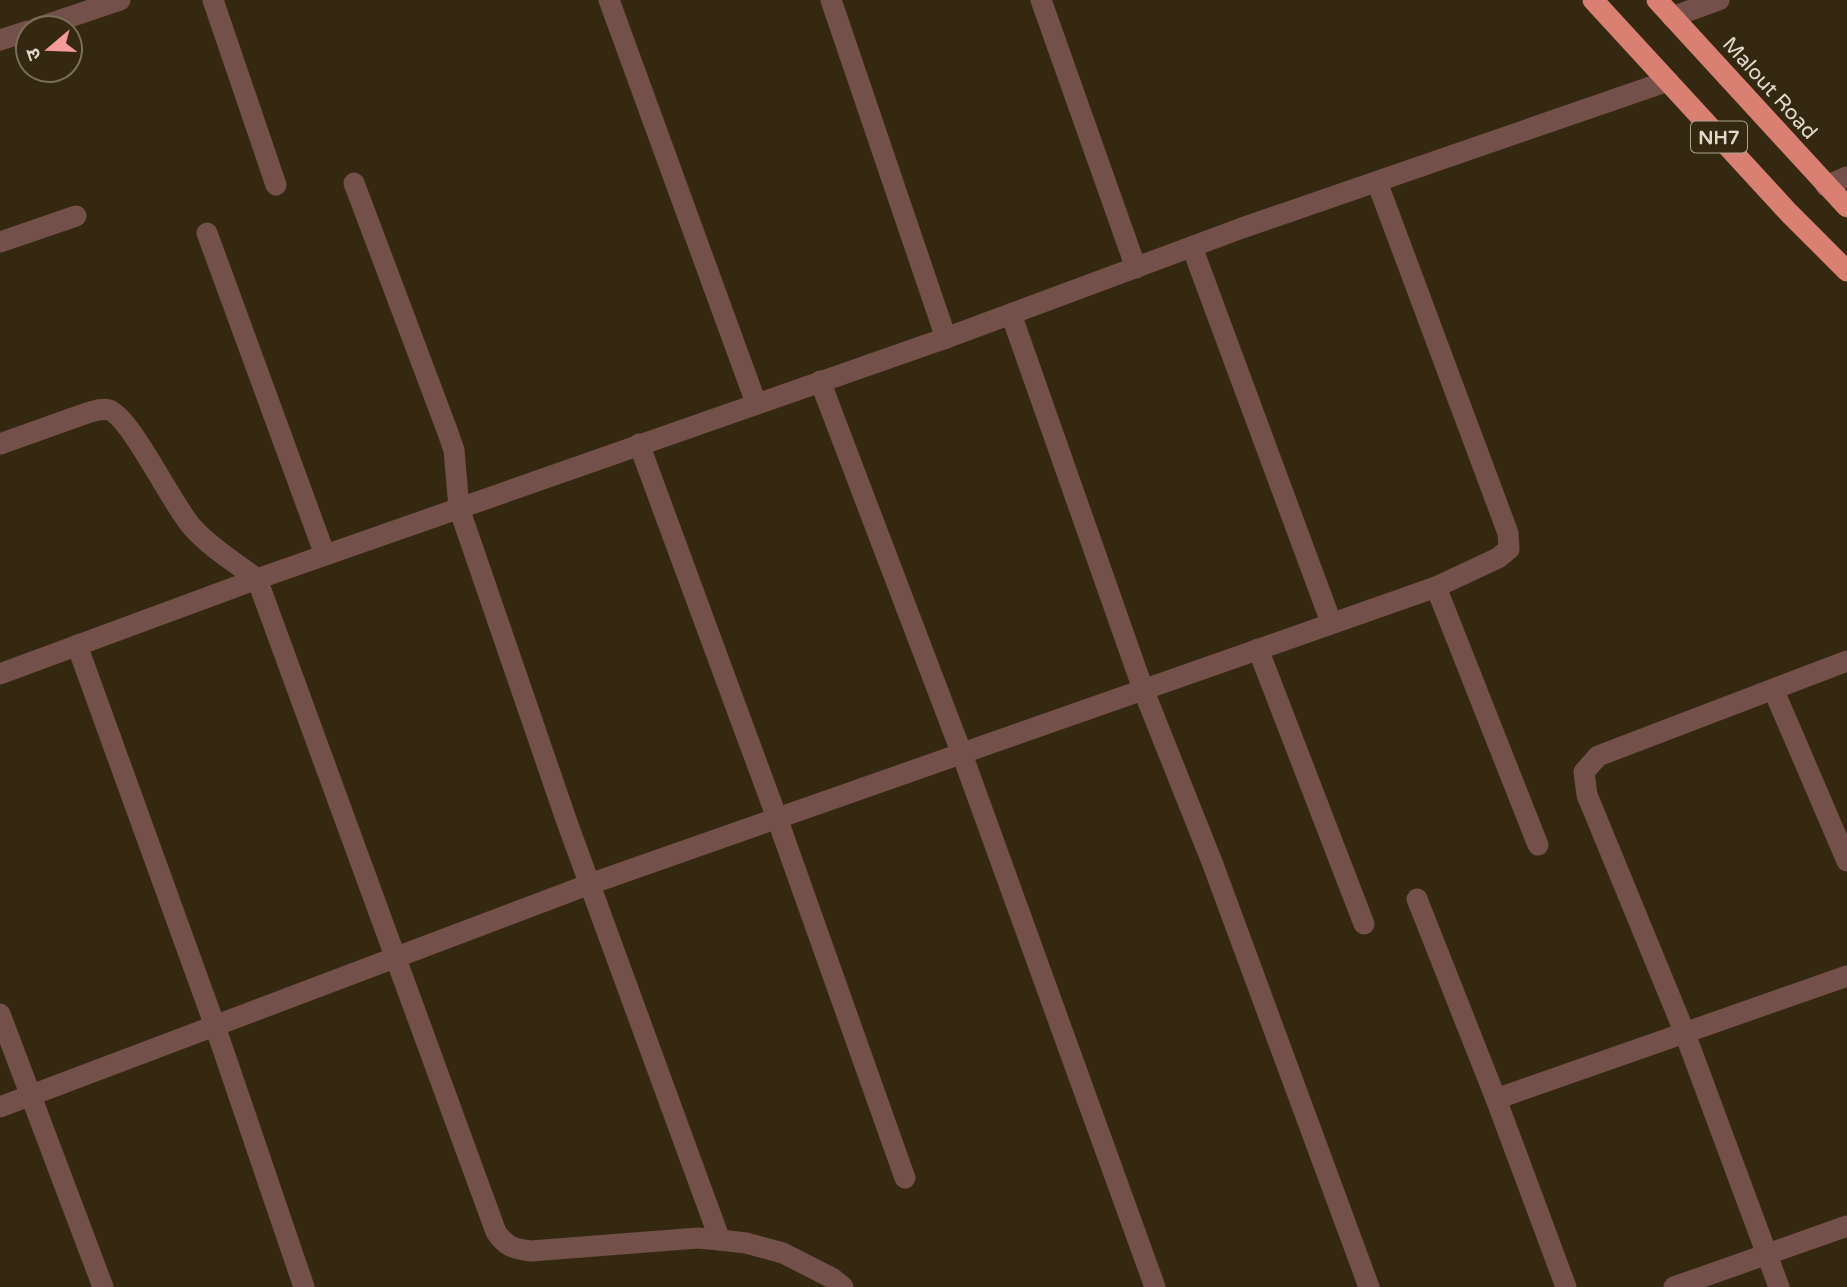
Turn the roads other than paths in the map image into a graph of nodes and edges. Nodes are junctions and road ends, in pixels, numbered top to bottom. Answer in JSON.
{"nodes":[{"id":1,"x":120,"y":0,"type":"edge"},
{"id":2,"x":213,"y":0,"type":"edge"},
{"id":3,"x":609,"y":0,"type":"edge"},
{"id":4,"x":831,"y":0,"type":"edge"},
{"id":5,"x":1041,"y":0,"type":"edge"},
{"id":6,"x":1594,"y":0,"type":"edge"},
{"id":7,"x":1657,"y":0,"type":"edge"},
{"id":8,"x":1719,"y":0,"type":"edge"},
{"id":9,"x":78,"y":14,"type":"edge"},
{"id":10,"x":1672,"y":17,"type":"junction"},
{"id":11,"x":1668,"y":81,"type":"junction"},
{"id":12,"x":1847,"y":177,"type":"edge"},
{"id":13,"x":1377,"y":182,"type":"junction"},
{"id":14,"x":354,"y":183,"type":"dead end"},
{"id":15,"x":276,"y":184,"type":"dead end"},
{"id":16,"x":1825,"y":186,"type":"junction"},
{"id":17,"x":1847,"y":207,"type":"edge"},
{"id":18,"x":76,"y":216,"type":"dead end"},
{"id":19,"x":207,"y":233,"type":"dead end"},
{"id":20,"x":0,"y":242,"type":"edge"},
{"id":21,"x":1192,"y":247,"type":"junction"},
{"id":22,"x":1136,"y":268,"type":"junction"},
{"id":23,"x":1847,"y":271,"type":"edge"},
{"id":24,"x":1011,"y":314,"type":"junction"},
{"id":25,"x":946,"y":338,"type":"junction"},
{"id":26,"x":820,"y":381,"type":"junction"},
{"id":27,"x":756,"y":403,"type":"junction"},
{"id":28,"x":0,"y":444,"type":"edge"},
{"id":29,"x":639,"y":444,"type":"junction"},
{"id":30,"x":459,"y":508,"type":"junction"},
{"id":31,"x":325,"y":555,"type":"junction"},
{"id":32,"x":257,"y":579,"type":"junction"},
{"id":33,"x":1436,"y":587,"type":"junction"},
{"id":34,"x":1331,"y":622,"type":"junction"},
{"id":35,"x":77,"y":645,"type":"junction"},
{"id":36,"x":1258,"y":649,"type":"junction"},
{"id":37,"x":1847,"y":661,"type":"edge"},
{"id":38,"x":0,"y":674,"type":"edge"},
{"id":39,"x":1143,"y":689,"type":"junction"},
{"id":40,"x":1773,"y":691,"type":"junction"},
{"id":41,"x":962,"y":754,"type":"junction"},
{"id":42,"x":777,"y":818,"type":"junction"},
{"id":43,"x":1538,"y":845,"type":"dead end"},
{"id":44,"x":1847,"y":862,"type":"edge"},
{"id":45,"x":590,"y":884,"type":"junction"},
{"id":46,"x":1417,"y":900,"type":"dead end"},
{"id":47,"x":1364,"y":924,"type":"dead end"},
{"id":48,"x":396,"y":957,"type":"junction"},
{"id":49,"x":1847,"y":975,"type":"edge"},
{"id":50,"x":0,"y":1014,"type":"edge"},
{"id":51,"x":215,"y":1026,"type":"junction"},
{"id":52,"x":1684,"y":1031,"type":"junction"},
{"id":53,"x":31,"y":1094,"type":"junction"},
{"id":54,"x":1496,"y":1098,"type":"junction"},
{"id":55,"x":0,"y":1107,"type":"edge"},
{"id":56,"x":905,"y":1178,"type":"dead end"},
{"id":57,"x":1847,"y":1226,"type":"edge"},
{"id":58,"x":720,"y":1240,"type":"junction"},
{"id":59,"x":1767,"y":1254,"type":"junction"},
{"id":60,"x":103,"y":1287,"type":"edge"},
{"id":61,"x":304,"y":1287,"type":"edge"},
{"id":62,"x":843,"y":1287,"type":"edge"},
{"id":63,"x":1155,"y":1287,"type":"edge"},
{"id":64,"x":1369,"y":1287,"type":"edge"},
{"id":65,"x":1566,"y":1287,"type":"edge"},
{"id":66,"x":1674,"y":1287,"type":"edge"},
{"id":67,"x":1779,"y":1287,"type":"edge"}],
"edges":[{"from":1,"to":9,"type":"street"},
{"from":2,"to":15,"type":"street"},
{"from":3,"to":27,"type":"street"},
{"from":4,"to":25,"type":"street"},
{"from":5,"to":22,"type":"street"},
{"from":6,"to":11,"type":"highway","number":"NH7"},
{"from":7,"to":10,"type":"highway","name":"Malout Road","number":"NH7"},
{"from":8,"to":10,"type":"street"},
{"from":10,"to":16,"type":"highway","name":"Malout Road","number":"NH7"},
{"from":11,"to":13,"type":"street"},
{"from":11,"to":23,"type":"highway","number":"NH7"},
{"from":12,"to":16,"type":"street"},
{"from":13,"to":21,"type":"street"},
{"from":13,"to":33,"type":"street"},
{"from":14,"to":30,"type":"street"},
{"from":16,"to":17,"type":"highway","name":"Malout Road","number":"NH7"},
{"from":18,"to":20,"type":"street"},
{"from":19,"to":31,"type":"street"},
{"from":21,"to":22,"type":"street"},
{"from":21,"to":34,"type":"street"},
{"from":22,"to":24,"type":"street"},
{"from":24,"to":25,"type":"street"},
{"from":24,"to":39,"type":"street"},
{"from":25,"to":26,"type":"street"},
{"from":26,"to":27,"type":"street"},
{"from":26,"to":41,"type":"street"},
{"from":27,"to":29,"type":"street"},
{"from":28,"to":32,"type":"street"},
{"from":29,"to":30,"type":"street"},
{"from":29,"to":42,"type":"street"},
{"from":30,"to":31,"type":"street"},
{"from":30,"to":45,"type":"street"},
{"from":31,"to":32,"type":"street"},
{"from":32,"to":35,"type":"street"},
{"from":32,"to":48,"type":"street"},
{"from":33,"to":34,"type":"street"},
{"from":33,"to":43,"type":"street"},
{"from":34,"to":36,"type":"street"},
{"from":35,"to":38,"type":"street"},
{"from":35,"to":51,"type":"street"},
{"from":36,"to":39,"type":"street"},
{"from":36,"to":47,"type":"street"},
{"from":37,"to":40,"type":"street"},
{"from":39,"to":41,"type":"street"},
{"from":39,"to":64,"type":"street"},
{"from":40,"to":44,"type":"street"},
{"from":40,"to":52,"type":"street"},
{"from":41,"to":42,"type":"street"},
{"from":41,"to":63,"type":"street"},
{"from":42,"to":45,"type":"street"},
{"from":42,"to":56,"type":"street"},
{"from":45,"to":48,"type":"street"},
{"from":45,"to":58,"type":"street"},
{"from":46,"to":54,"type":"street"},
{"from":48,"to":51,"type":"street"},
{"from":48,"to":58,"type":"street"},
{"from":49,"to":52,"type":"street"},
{"from":50,"to":53,"type":"street"},
{"from":51,"to":53,"type":"street"},
{"from":51,"to":61,"type":"street"},
{"from":52,"to":54,"type":"street"},
{"from":52,"to":59,"type":"street"},
{"from":53,"to":55,"type":"street"},
{"from":53,"to":60,"type":"street"},
{"from":54,"to":65,"type":"street"},
{"from":57,"to":59,"type":"street"},
{"from":58,"to":62,"type":"street"},
{"from":59,"to":66,"type":"street"},
{"from":59,"to":67,"type":"street"}]}
